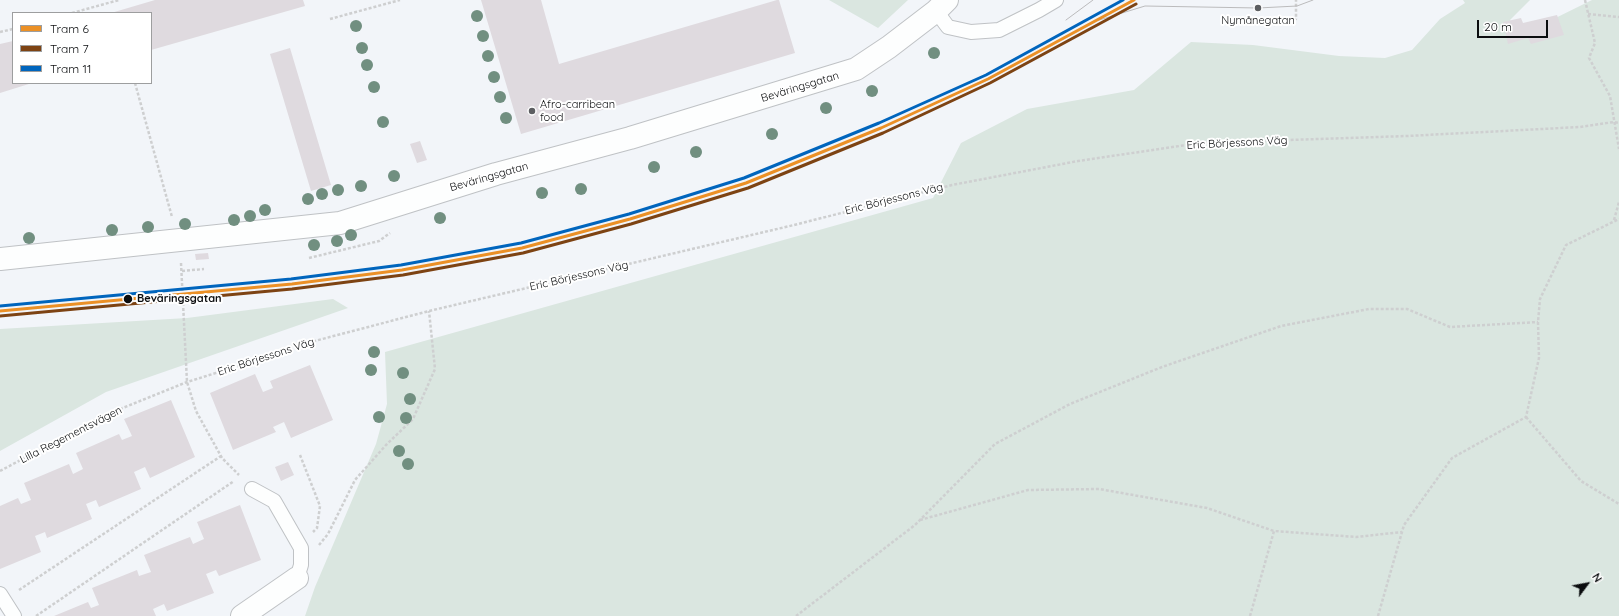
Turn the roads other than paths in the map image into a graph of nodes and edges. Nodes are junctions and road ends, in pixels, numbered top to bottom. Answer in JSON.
{"nodes":[{"id":1,"x":1056,"y":0,"type":"edge"},
{"id":2,"x":942,"y":5,"type":"edge"},
{"id":3,"x":0,"y":259,"type":"edge"},
{"id":4,"x":252,"y":489,"type":"dead end"},
{"id":5,"x":299,"y":571,"type":"joint"},
{"id":6,"x":2,"y":597,"type":"edge"},
{"id":7,"x":14,"y":616,"type":"edge"},
{"id":8,"x":242,"y":616,"type":"edge"}],
"edges":[{"from":1,"to":2,"type":"lane"},
{"from":2,"to":3,"type":"street","name":"Beväringsgatan"},
{"from":4,"to":5,"type":"lane"},
{"from":5,"to":8,"type":"street"},
{"from":6,"to":7,"type":"lane"}]}
